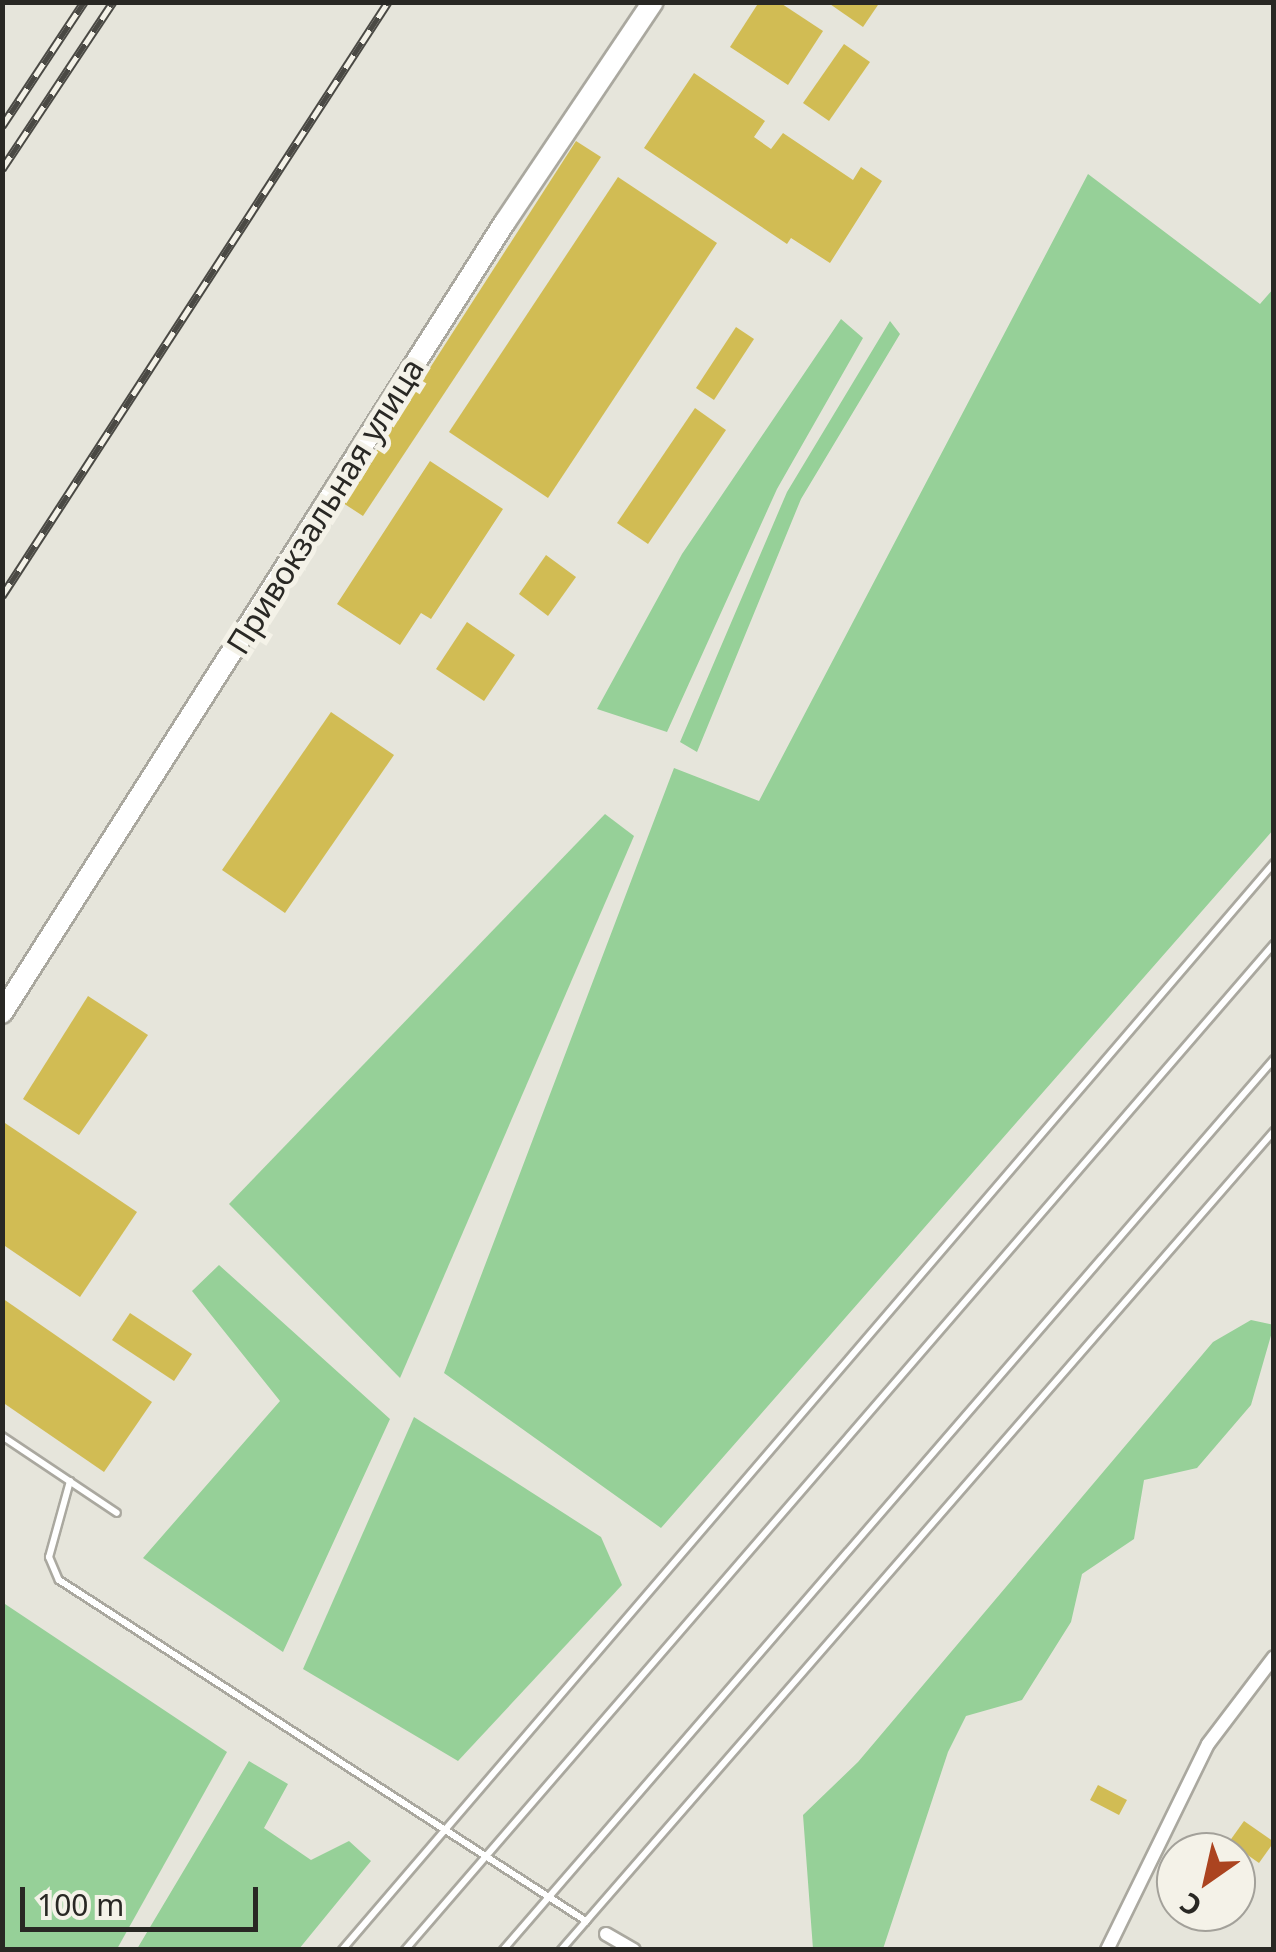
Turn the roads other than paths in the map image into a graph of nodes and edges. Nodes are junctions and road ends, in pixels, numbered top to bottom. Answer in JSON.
{"nodes":[{"id":1,"x":653,"y":2,"type":"edge"},
{"id":2,"x":1274,"y":863,"type":"edge"},
{"id":3,"x":1274,"y":944,"type":"edge"},
{"id":4,"x":2,"y":1013,"type":"edge"},
{"id":5,"x":1274,"y":1059,"type":"edge"},
{"id":6,"x":1274,"y":1130,"type":"edge"},
{"id":7,"x":2,"y":1436,"type":"edge"},
{"id":8,"x":70,"y":1481,"type":"junction"},
{"id":9,"x":117,"y":1513,"type":"dead end"},
{"id":10,"x":1274,"y":1657,"type":"edge"},
{"id":11,"x":444,"y":1830,"type":"junction"},
{"id":12,"x":486,"y":1856,"type":"junction"},
{"id":13,"x":549,"y":1897,"type":"junction"},
{"id":14,"x":586,"y":1921,"type":"junction"},
{"id":15,"x":606,"y":1934,"type":"joint"},
{"id":16,"x":342,"y":1950,"type":"edge"},
{"id":17,"x":405,"y":1950,"type":"edge"},
{"id":18,"x":503,"y":1950,"type":"edge"},
{"id":19,"x":561,"y":1950,"type":"edge"},
{"id":20,"x":634,"y":1950,"type":"edge"},
{"id":21,"x":1107,"y":1950,"type":"edge"}],
"edges":[{"from":1,"to":4,"type":"main road","name":"Привокзальная улица"},
{"from":2,"to":11,"type":"lane"},
{"from":3,"to":12,"type":"lane"},
{"from":5,"to":13,"type":"lane"},
{"from":6,"to":14,"type":"lane"},
{"from":7,"to":8,"type":"lane"},
{"from":8,"to":9,"type":"lane"},
{"from":8,"to":11,"type":"lane"},
{"from":10,"to":21,"type":"street"},
{"from":11,"to":12,"type":"lane"},
{"from":11,"to":16,"type":"lane"},
{"from":12,"to":13,"type":"lane"},
{"from":12,"to":17,"type":"lane"},
{"from":13,"to":14,"type":"lane"},
{"from":13,"to":18,"type":"lane"},
{"from":14,"to":15,"type":"lane"},
{"from":14,"to":19,"type":"lane"},
{"from":15,"to":20,"type":"street"}]}
